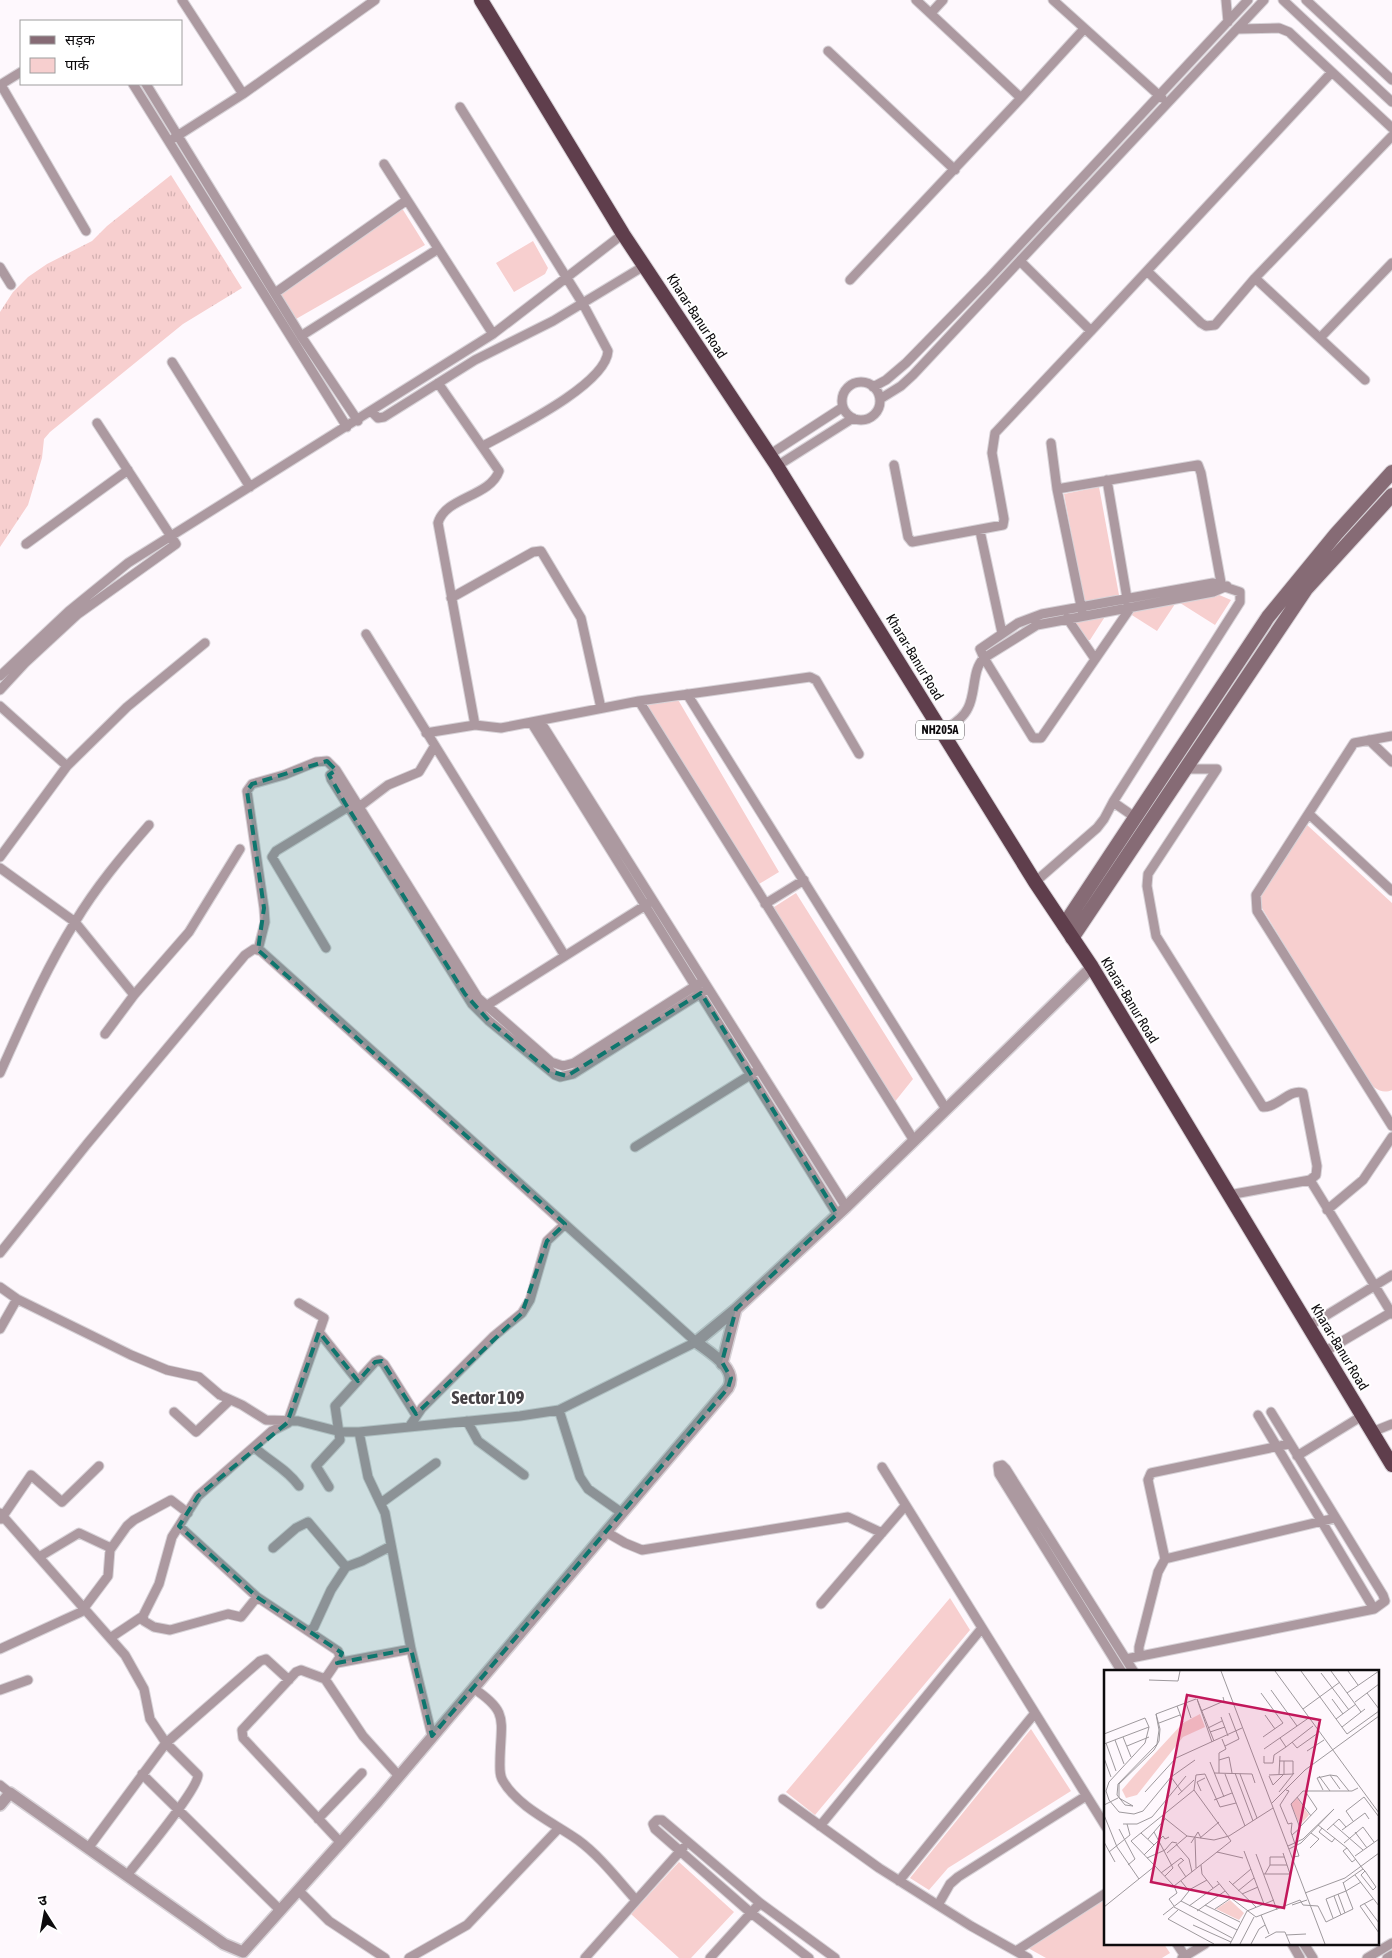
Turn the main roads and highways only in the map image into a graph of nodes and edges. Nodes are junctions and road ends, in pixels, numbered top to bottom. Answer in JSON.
{"nodes":[{"id":1,"x":481,"y":0,"type":"edge"},
{"id":2,"x":1392,"y":472,"type":"edge"},
{"id":3,"x":1392,"y":495,"type":"edge"},
{"id":4,"x":1064,"y":925,"type":"junction"},
{"id":5,"x":1072,"y":938,"type":"junction"},
{"id":6,"x":1392,"y":1464,"type":"edge"}],
"edges":[{"from":1,"to":4,"type":"highway","name":"Kharar-Banur Road","number":"NH205A"},
{"from":2,"to":4,"type":"main road"},
{"from":3,"to":5,"type":"main road"},
{"from":4,"to":5,"type":"highway","name":"Kharar-Banur Road","number":"NH205A"},
{"from":5,"to":6,"type":"highway","name":"Kharar-Banur Road","number":"NH205A"}]}
